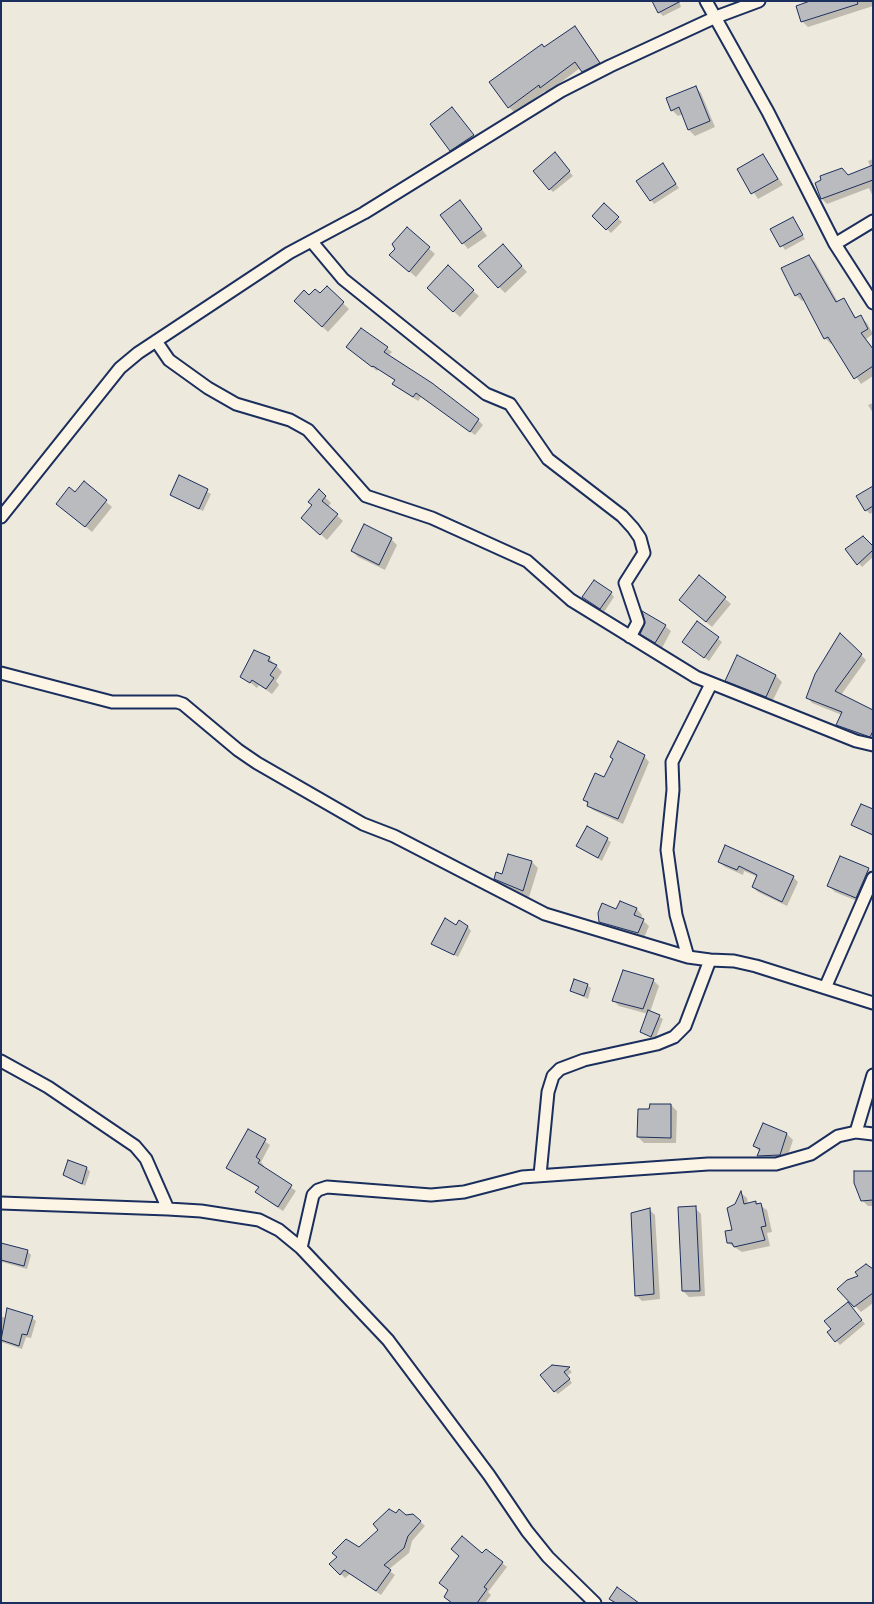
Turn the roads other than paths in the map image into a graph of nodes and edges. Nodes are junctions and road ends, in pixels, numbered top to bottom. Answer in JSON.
{"nodes":[{"id":1,"x":706,"y":1,"type":"edge"},
{"id":2,"x":760,"y":1,"type":"edge"},
{"id":3,"x":716,"y":17,"type":"junction"},
{"id":4,"x":873,"y":221,"type":"edge"},
{"id":5,"x":312,"y":242,"type":"junction"},
{"id":6,"x":835,"y":244,"type":"junction"},
{"id":7,"x":873,"y":304,"type":"edge"},
{"id":8,"x":156,"y":341,"type":"junction"},
{"id":9,"x":1,"y":516,"type":"edge"},
{"id":10,"x":630,"y":636,"type":"junction"},
{"id":11,"x":1,"y":673,"type":"edge"},
{"id":12,"x":711,"y":684,"type":"junction"},
{"id":13,"x":873,"y":745,"type":"edge"},
{"id":14,"x":873,"y":878,"type":"edge"},
{"id":15,"x":688,"y":957,"type":"junction"},
{"id":16,"x":710,"y":960,"type":"junction"},
{"id":17,"x":825,"y":988,"type":"junction"},
{"id":18,"x":873,"y":1004,"type":"edge"},
{"id":19,"x":1,"y":1061,"type":"edge"},
{"id":20,"x":873,"y":1075,"type":"edge"},
{"id":21,"x":856,"y":1132,"type":"junction"},
{"id":22,"x":873,"y":1134,"type":"edge"},
{"id":23,"x":540,"y":1175,"type":"junction"},
{"id":24,"x":1,"y":1203,"type":"edge"},
{"id":25,"x":168,"y":1209,"type":"junction"},
{"id":26,"x":301,"y":1248,"type":"junction"},
{"id":27,"x":595,"y":1603,"type":"edge"}],
"edges":[{"from":1,"to":3,"type":"street"},
{"from":2,"to":3,"type":"street"},
{"from":3,"to":5,"type":"street"},
{"from":3,"to":6,"type":"street"},
{"from":4,"to":6,"type":"street"},
{"from":5,"to":8,"type":"street"},
{"from":5,"to":10,"type":"street"},
{"from":6,"to":7,"type":"street"},
{"from":8,"to":9,"type":"street"},
{"from":8,"to":10,"type":"street"},
{"from":10,"to":12,"type":"street"},
{"from":11,"to":15,"type":"street"},
{"from":12,"to":13,"type":"street"},
{"from":12,"to":15,"type":"street"},
{"from":14,"to":17,"type":"street"},
{"from":15,"to":16,"type":"street"},
{"from":16,"to":17,"type":"street"},
{"from":16,"to":23,"type":"street"},
{"from":17,"to":18,"type":"street"},
{"from":19,"to":25,"type":"street"},
{"from":20,"to":21,"type":"street"},
{"from":21,"to":22,"type":"street"},
{"from":21,"to":23,"type":"street"},
{"from":23,"to":26,"type":"street"},
{"from":24,"to":25,"type":"street"},
{"from":25,"to":26,"type":"street"},
{"from":26,"to":27,"type":"street"}]}
